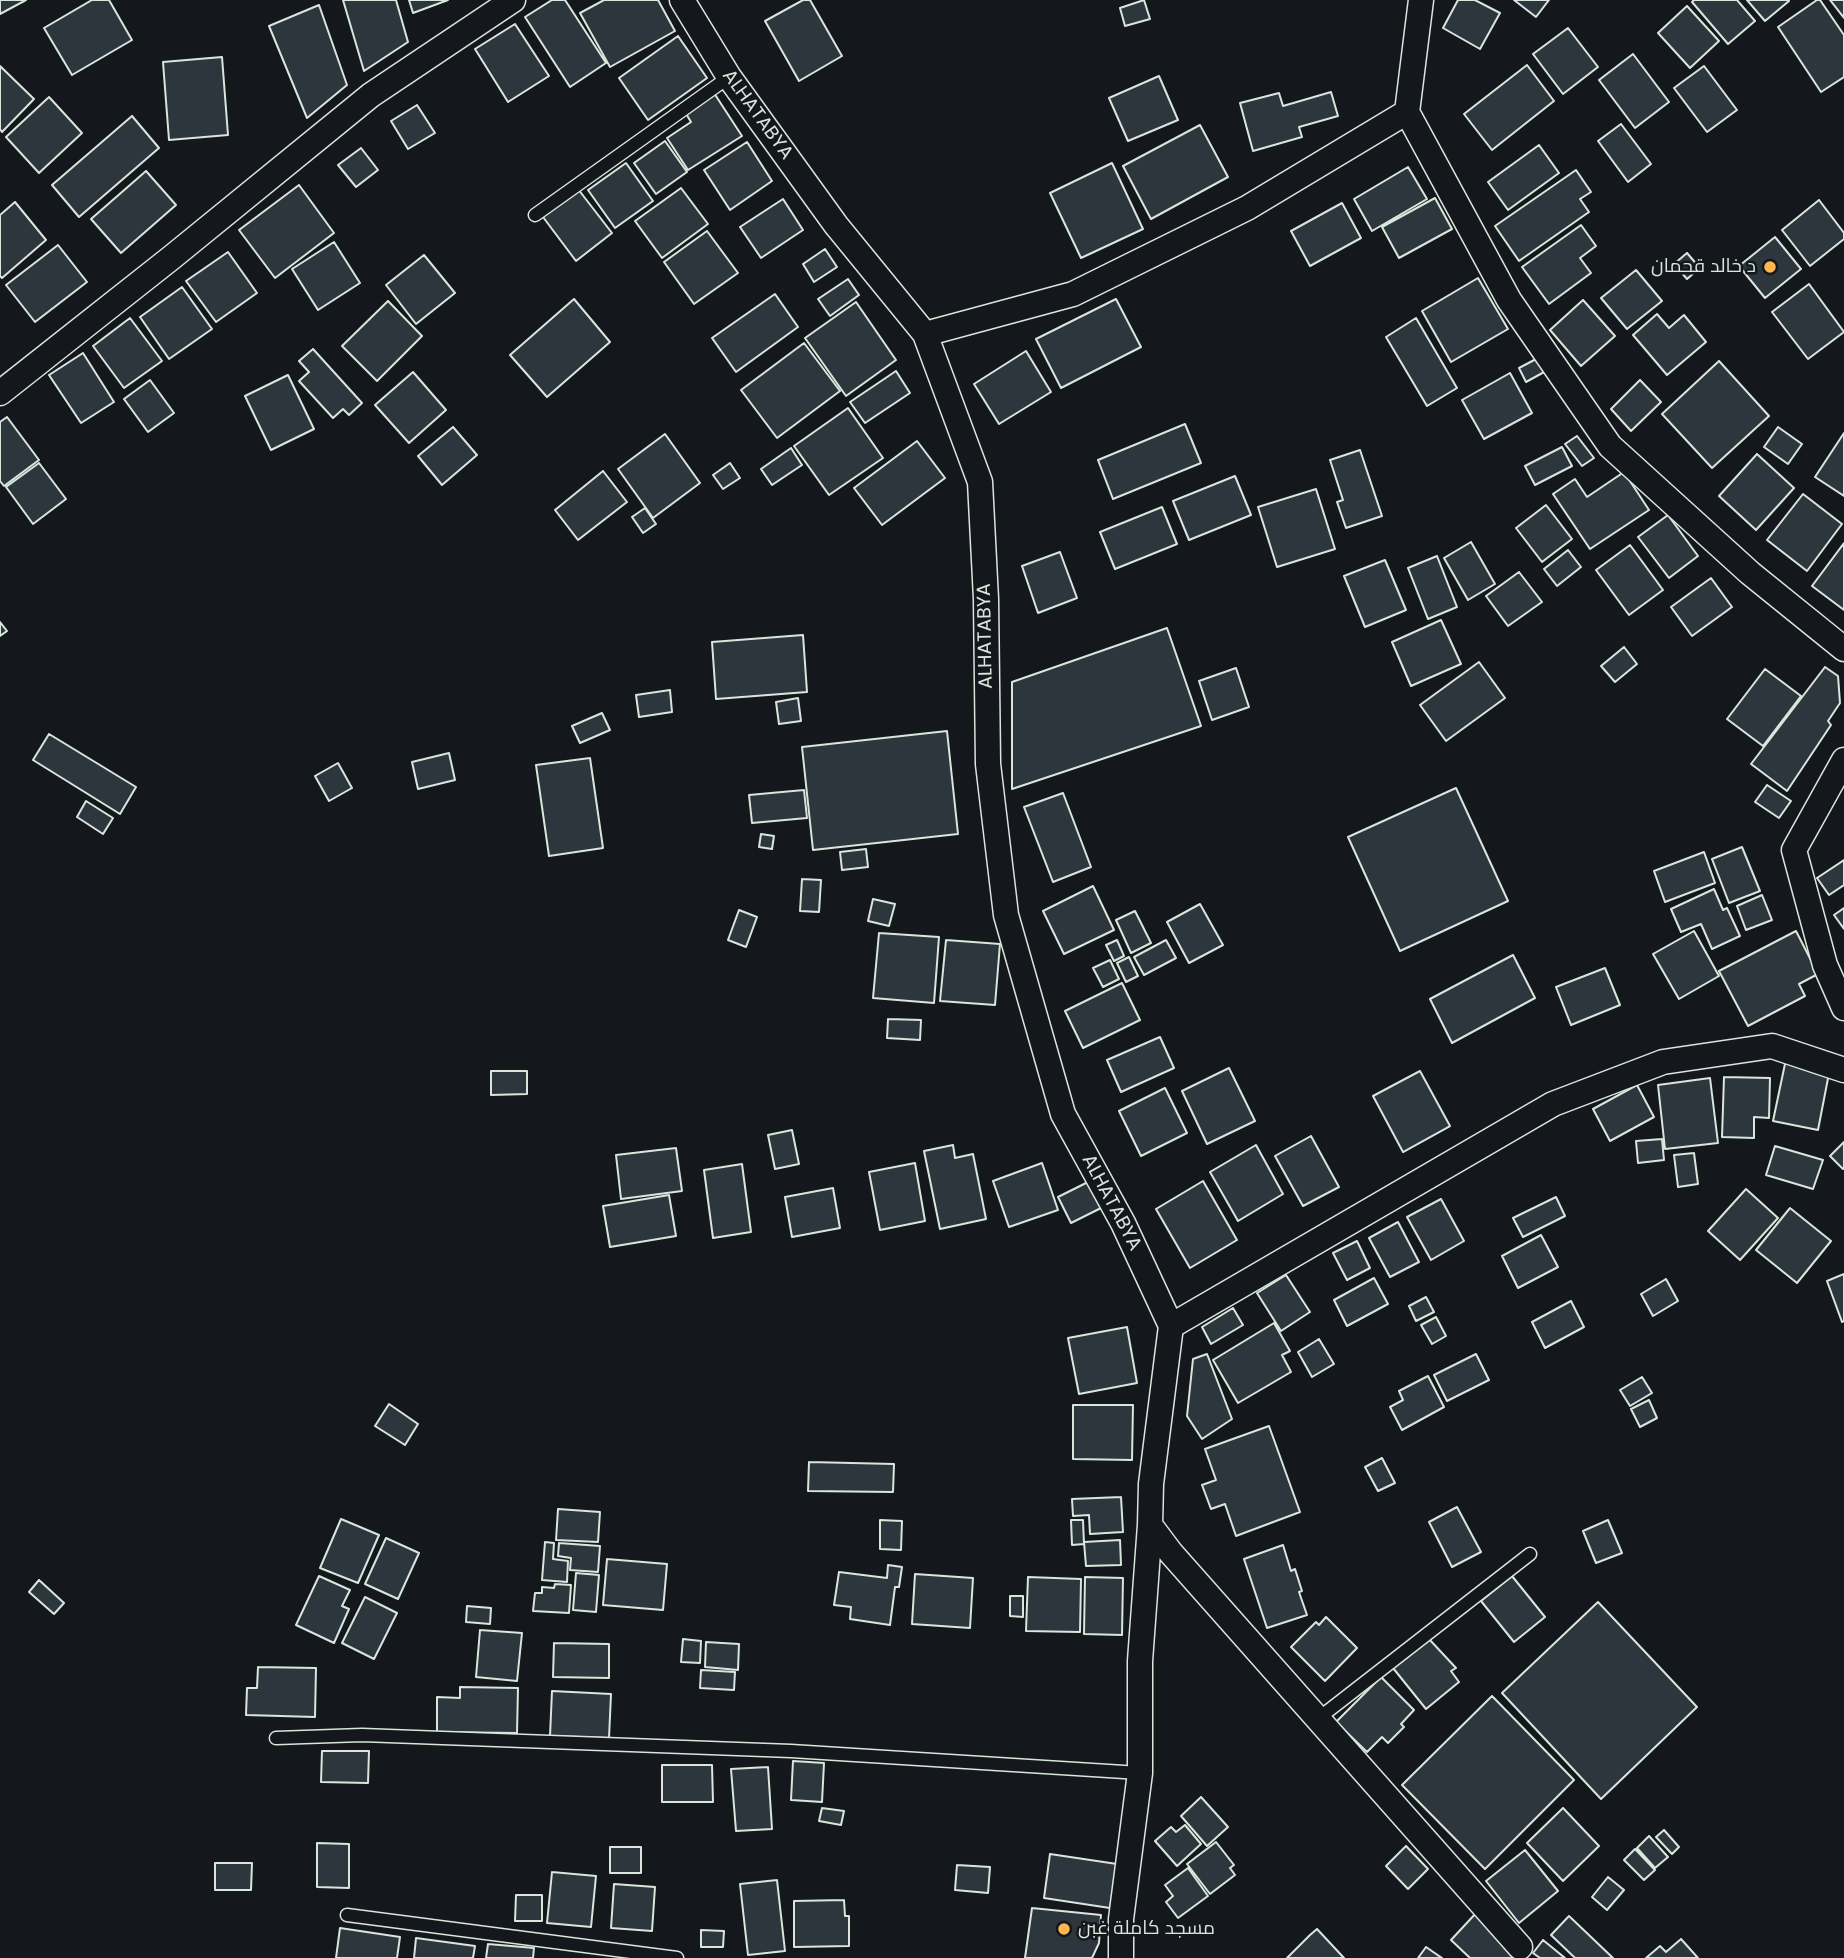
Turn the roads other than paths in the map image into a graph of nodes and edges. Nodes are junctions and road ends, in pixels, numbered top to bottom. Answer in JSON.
{"nodes":[{"id":1,"x":513,"y":0,"type":"edge"},
{"id":2,"x":682,"y":0,"type":"edge"},
{"id":3,"x":1421,"y":0,"type":"edge"},
{"id":4,"x":729,"y":77,"type":"junction"},
{"id":5,"x":1407,"y":112,"type":"junction"},
{"id":6,"x":535,"y":215,"type":"dead end"},
{"id":7,"x":925,"y":334,"type":"junction"},
{"id":8,"x":0,"y":393,"type":"edge"},
{"id":9,"x":1844,"y":649,"type":"edge"},
{"id":10,"x":1844,"y":760,"type":"edge"},
{"id":11,"x":1844,"y":1008,"type":"edge"},
{"id":12,"x":1844,"y":1070,"type":"edge"},
{"id":13,"x":1171,"y":1326,"type":"junction"},
{"id":14,"x":1150,"y":1525,"type":"junction"},
{"id":15,"x":1530,"y":1554,"type":"dead end"},
{"id":16,"x":1318,"y":1718,"type":"junction"},
{"id":17,"x":276,"y":1738,"type":"dead end"},
{"id":18,"x":1140,"y":1773,"type":"junction"},
{"id":19,"x":346,"y":1915,"type":"dead end"},
{"id":20,"x":1520,"y":1947,"type":"dead end"},
{"id":21,"x":677,"y":1958,"type":"edge"},
{"id":22,"x":1121,"y":1958,"type":"edge"}],
"edges":[{"from":1,"to":8,"type":"street"},
{"from":2,"to":4,"type":"street","name":"ALHATABYA"},
{"from":3,"to":5,"type":"street"},
{"from":4,"to":6,"type":"lane"},
{"from":4,"to":7,"type":"street","name":"ALHATABYA"},
{"from":5,"to":7,"type":"street"},
{"from":5,"to":9,"type":"street"},
{"from":7,"to":13,"type":"street","name":"ALHATABYA"},
{"from":10,"to":11,"type":"street"},
{"from":12,"to":13,"type":"street"},
{"from":13,"to":14,"type":"street"},
{"from":14,"to":16,"type":"street"},
{"from":14,"to":18,"type":"street"},
{"from":15,"to":16,"type":"lane"},
{"from":16,"to":20,"type":"street"},
{"from":17,"to":18,"type":"lane"},
{"from":18,"to":22,"type":"street"},
{"from":19,"to":21,"type":"lane"}]}
